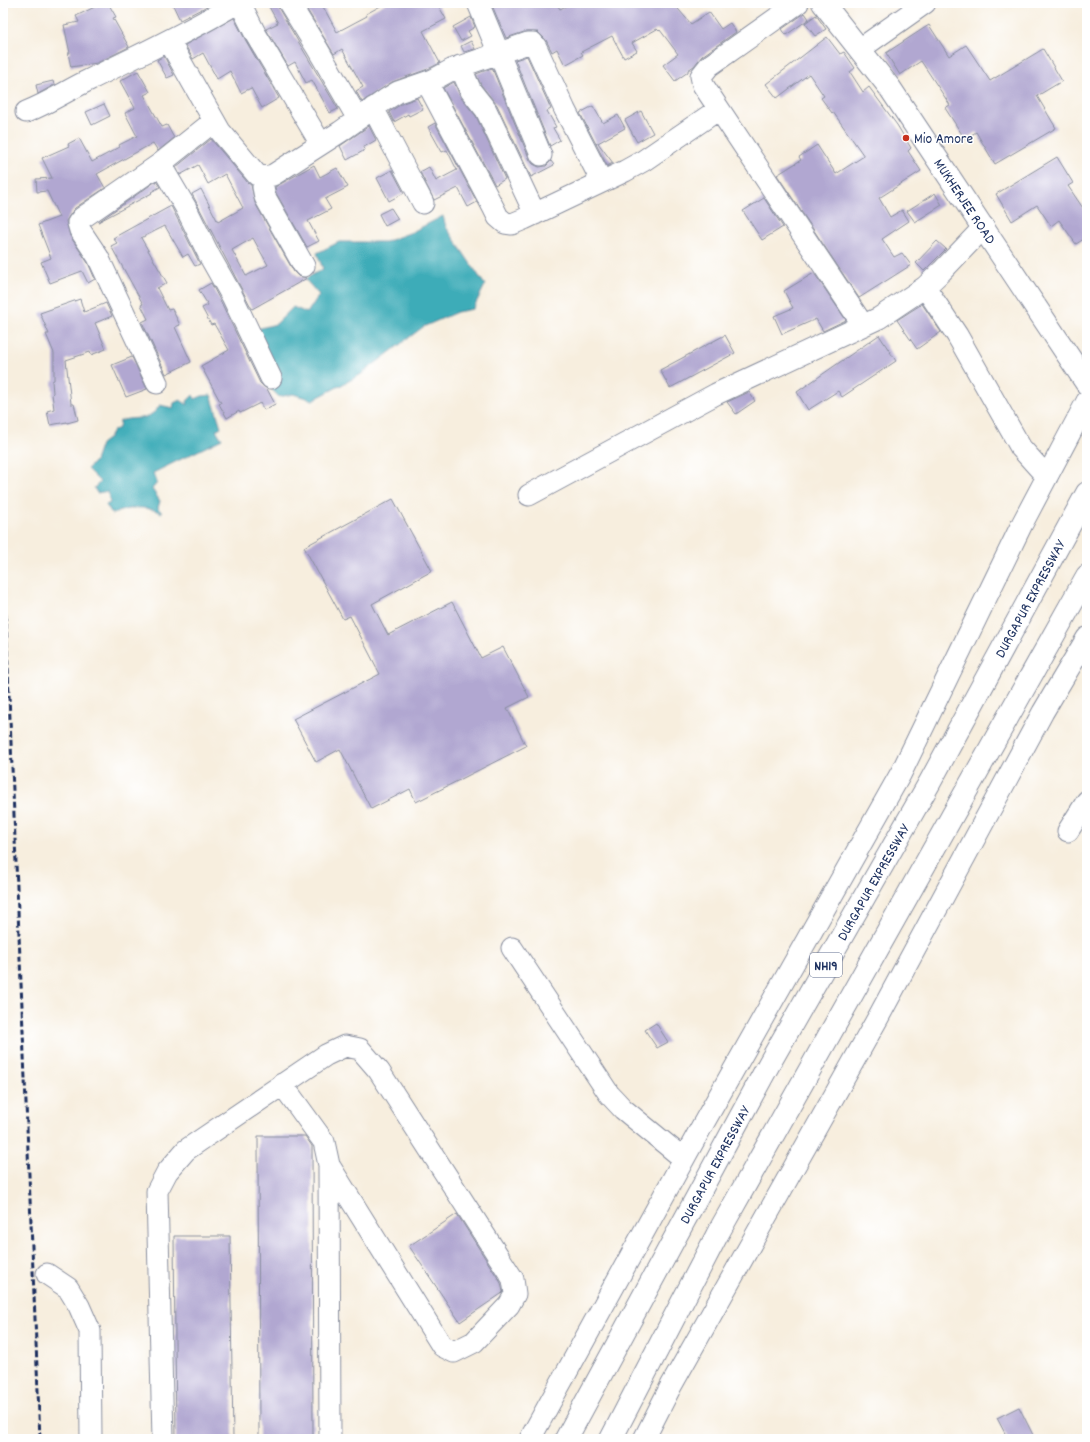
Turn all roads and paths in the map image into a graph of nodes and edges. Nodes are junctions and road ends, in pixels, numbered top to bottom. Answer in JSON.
{"nodes":[{"id":1,"x":238,"y":3,"type":"edge"},
{"id":2,"x":289,"y":3,"type":"edge"},
{"id":3,"x":478,"y":3,"type":"edge"},
{"id":4,"x":798,"y":3,"type":"edge"},
{"id":5,"x":823,"y":3,"type":"edge"},
{"id":6,"x":925,"y":3,"type":"edge"},
{"id":7,"x":169,"y":41,"type":"junction"},
{"id":8,"x":860,"y":49,"type":"junction"},
{"id":9,"x":500,"y":53,"type":"junction"},
{"id":10,"x":460,"y":66,"type":"junction"},
{"id":11,"x":433,"y":80,"type":"junction"},
{"id":12,"x":719,"y":109,"type":"junction"},
{"id":13,"x":26,"y":112,"type":"dead end"},
{"id":14,"x":366,"y":114,"type":"junction"},
{"id":15,"x":214,"y":121,"type":"junction"},
{"id":16,"x":321,"y":144,"type":"junction"},
{"id":17,"x":541,"y":155,"type":"dead end"},
{"id":18,"x":160,"y":164,"type":"junction"},
{"id":19,"x":264,"y":177,"type":"junction"},
{"id":20,"x":602,"y":182,"type":"junction"},
{"id":21,"x":423,"y":203,"type":"dead end"},
{"id":22,"x":535,"y":214,"type":"junction"},
{"id":23,"x":984,"y":227,"type":"junction"},
{"id":24,"x":304,"y":266,"type":"dead end"},
{"id":25,"x":925,"y":287,"type":"junction"},
{"id":26,"x":863,"y":325,"type":"junction"},
{"id":27,"x":271,"y":378,"type":"dead end"},
{"id":28,"x":157,"y":383,"type":"dead end"},
{"id":29,"x":1087,"y":384,"type":"edge"},
{"id":30,"x":1087,"y":400,"type":"edge"},
{"id":31,"x":1047,"y":477,"type":"junction"},
{"id":32,"x":1087,"y":493,"type":"edge"},
{"id":33,"x":528,"y":495,"type":"dead end"},
{"id":34,"x":1087,"y":576,"type":"edge"},
{"id":35,"x":1087,"y":638,"type":"edge"},
{"id":36,"x":1087,"y":801,"type":"edge"},
{"id":37,"x":1068,"y":831,"type":"dead end"},
{"id":38,"x":512,"y":948,"type":"dead end"},
{"id":39,"x":282,"y":1084,"type":"junction"},
{"id":40,"x":684,"y":1159,"type":"junction"},
{"id":41,"x":330,"y":1165,"type":"junction"},
{"id":42,"x":47,"y":1274,"type":"dead end"},
{"id":43,"x":91,"y":1439,"type":"edge"},
{"id":44,"x":163,"y":1439,"type":"edge"},
{"id":45,"x":330,"y":1439,"type":"edge"},
{"id":46,"x":530,"y":1439,"type":"edge"},
{"id":47,"x":566,"y":1439,"type":"edge"},
{"id":48,"x":610,"y":1439,"type":"edge"},
{"id":49,"x":644,"y":1439,"type":"edge"}],
"edges":[{"from":1,"to":7,"type":"street"},
{"from":1,"to":16,"type":"street"},
{"from":2,"to":14,"type":"street"},
{"from":3,"to":9,"type":"street"},
{"from":4,"to":12,"type":"street"},
{"from":5,"to":8,"type":"main road","name":"MUKHERJEE ROAD"},
{"from":6,"to":8,"type":"street"},
{"from":7,"to":13,"type":"street"},
{"from":7,"to":15,"type":"street"},
{"from":8,"to":23,"type":"main road","name":"MUKHERJEE ROAD"},
{"from":9,"to":10,"type":"street"},
{"from":9,"to":17,"type":"street"},
{"from":9,"to":20,"type":"street"},
{"from":10,"to":11,"type":"street"},
{"from":10,"to":22,"type":"street"},
{"from":11,"to":14,"type":"street"},
{"from":11,"to":22,"type":"street"},
{"from":12,"to":20,"type":"street"},
{"from":12,"to":26,"type":"street"},
{"from":14,"to":16,"type":"street"},
{"from":14,"to":21,"type":"street"},
{"from":15,"to":18,"type":"street"},
{"from":15,"to":19,"type":"street"},
{"from":16,"to":19,"type":"street"},
{"from":18,"to":27,"type":"street"},
{"from":18,"to":28,"type":"street"},
{"from":19,"to":24,"type":"street"},
{"from":20,"to":22,"type":"street"},
{"from":23,"to":25,"type":"street"},
{"from":23,"to":29,"type":"main road","name":"MUKHERJEE ROAD"},
{"from":25,"to":26,"type":"street"},
{"from":25,"to":31,"type":"street"},
{"from":26,"to":33,"type":"street"},
{"from":30,"to":31,"type":"street"},
{"from":31,"to":40,"type":"street"},
{"from":32,"to":47,"type":"main road","name":"DURGAPUR EXPRESSWAY","number":"NH19"},
{"from":34,"to":48,"type":"main road","number":"NH19"},
{"from":35,"to":49,"type":"street"},
{"from":36,"to":37,"type":"street"},
{"from":38,"to":40,"type":"street"},
{"from":39,"to":41,"type":"street"},
{"from":39,"to":41,"type":"street"},
{"from":39,"to":44,"type":"street"},
{"from":40,"to":46,"type":"street"},
{"from":41,"to":45,"type":"street"},
{"from":42,"to":43,"type":"street"}]}
